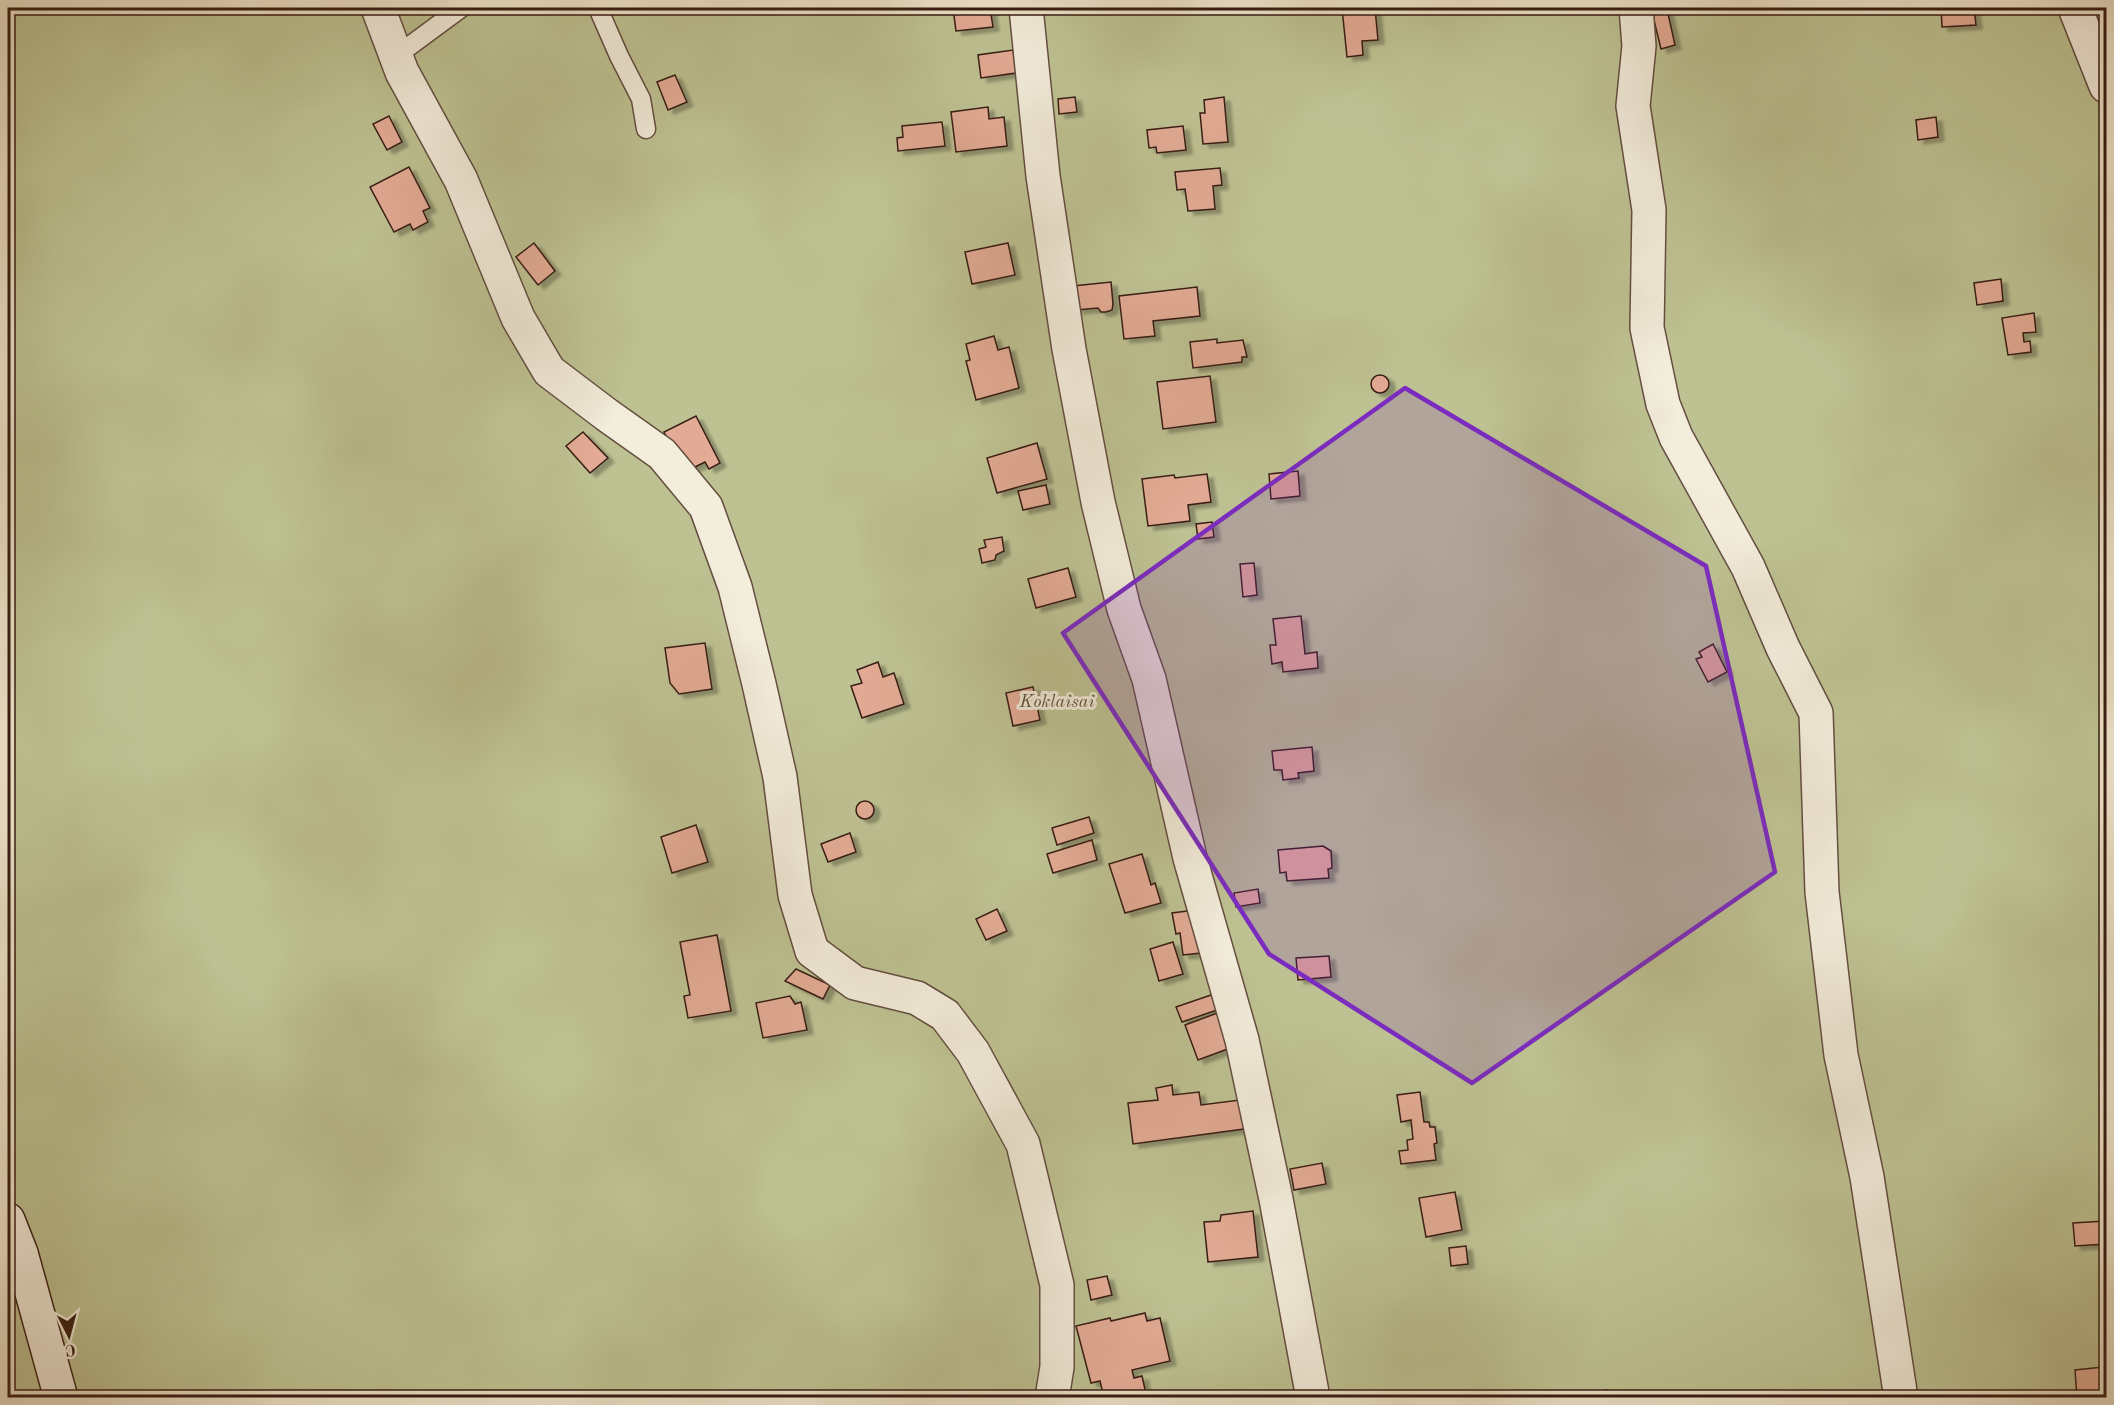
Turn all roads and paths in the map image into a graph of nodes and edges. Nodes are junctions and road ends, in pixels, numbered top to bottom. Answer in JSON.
{"nodes":[{"id":1,"x":378,"y":8,"type":"edge"},
{"id":2,"x":461,"y":8,"type":"edge"},
{"id":3,"x":598,"y":8,"type":"edge"},
{"id":4,"x":1026,"y":8,"type":"edge"},
{"id":5,"x":1636,"y":8,"type":"edge"},
{"id":6,"x":2075,"y":8,"type":"edge"},
{"id":7,"x":396,"y":56,"type":"junction"},
{"id":8,"x":2106,"y":86,"type":"edge"},
{"id":9,"x":646,"y":129,"type":"dead end"},
{"id":10,"x":8,"y":1220,"type":"edge"},
{"id":11,"x":61,"y":1398,"type":"edge"},
{"id":12,"x":1052,"y":1398,"type":"edge"},
{"id":13,"x":1313,"y":1398,"type":"edge"},
{"id":14,"x":1900,"y":1398,"type":"edge"}],
"edges":[{"from":1,"to":7,"type":"street"},
{"from":2,"to":7,"type":"lane"},
{"from":3,"to":9,"type":"lane"},
{"from":4,"to":13,"type":"street"},
{"from":5,"to":14,"type":"street"},
{"from":6,"to":8,"type":"street"},
{"from":7,"to":12,"type":"street"},
{"from":10,"to":11,"type":"street"}]}
